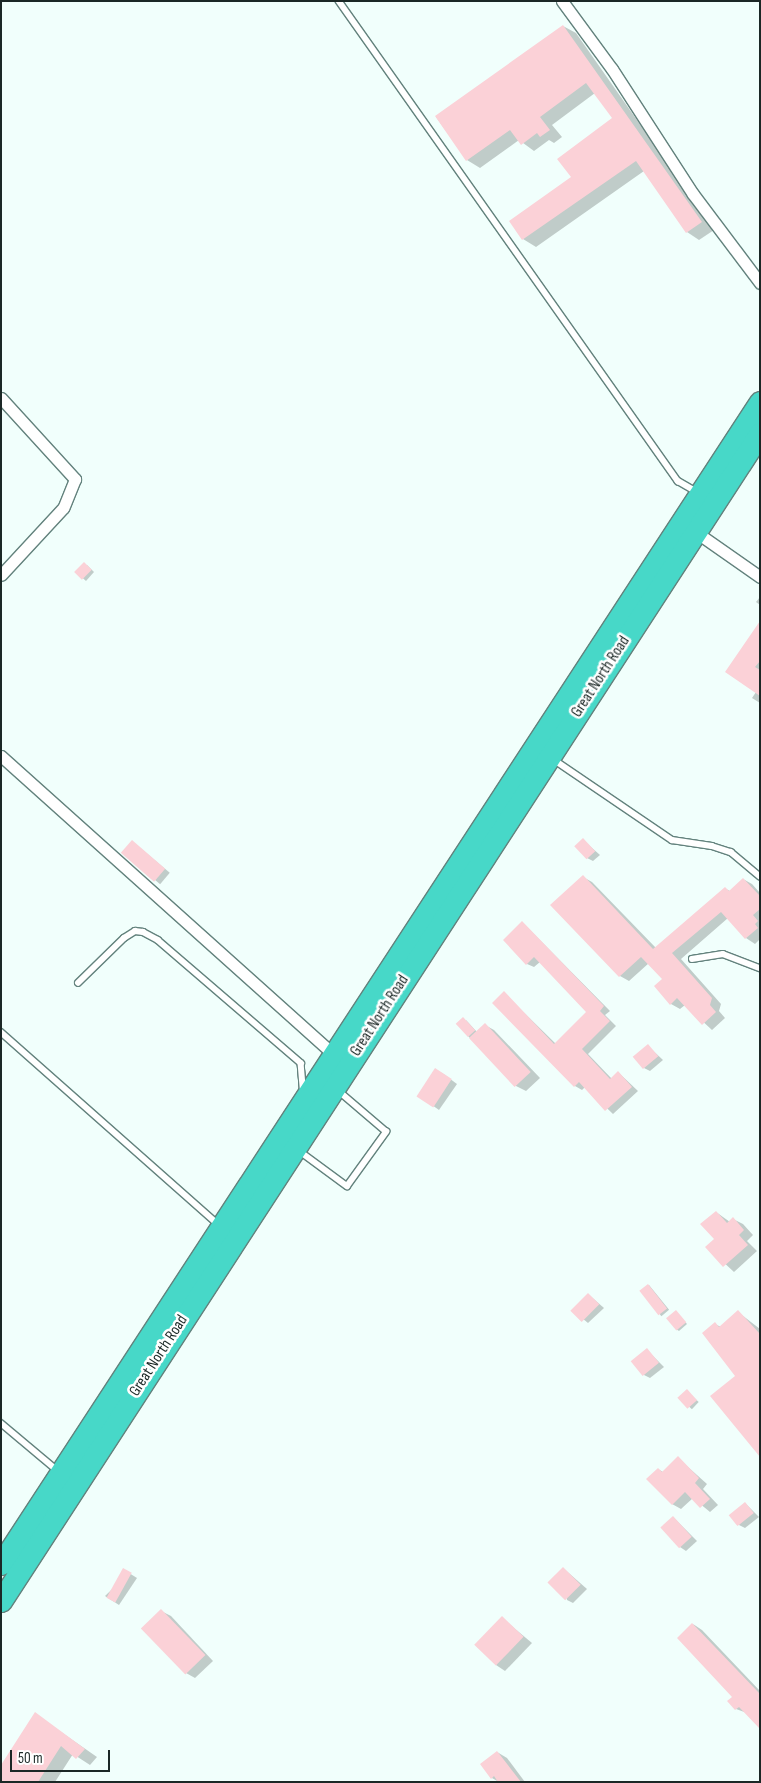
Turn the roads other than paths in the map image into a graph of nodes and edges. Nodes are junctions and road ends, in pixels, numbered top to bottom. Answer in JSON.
{"nodes":[{"id":1,"x":339,"y":1,"type":"edge"},
{"id":2,"x":562,"y":1,"type":"edge"},
{"id":3,"x":760,"y":283,"type":"edge"},
{"id":4,"x":1,"y":398,"type":"edge"},
{"id":5,"x":760,"y":402,"type":"edge"},
{"id":6,"x":760,"y":433,"type":"edge"},
{"id":7,"x":707,"y":498,"type":"junction"},
{"id":8,"x":688,"y":528,"type":"junction"},
{"id":9,"x":1,"y":575,"type":"edge"},
{"id":10,"x":760,"y":577,"type":"edge"},
{"id":11,"x":1,"y":756,"type":"edge"},
{"id":12,"x":549,"y":756,"type":"junction"},
{"id":13,"x":760,"y":876,"type":"edge"},
{"id":14,"x":692,"y":959,"type":"dead end"},
{"id":15,"x":760,"y":968,"type":"edge"},
{"id":16,"x":78,"y":983,"type":"dead end"},
{"id":17,"x":1,"y":1032,"type":"edge"},
{"id":18,"x":334,"y":1055,"type":"junction"},
{"id":19,"x":326,"y":1082,"type":"junction"},
{"id":20,"x":301,"y":1105,"type":"junction"},
{"id":21,"x":288,"y":1142,"type":"junction"},
{"id":22,"x":221,"y":1228,"type":"junction"},
{"id":23,"x":1,"y":1423,"type":"edge"},
{"id":24,"x":61,"y":1472,"type":"junction"},
{"id":25,"x":4,"y":1552,"type":"edge"},
{"id":26,"x":1,"y":1601,"type":"edge"}],
"edges":[{"from":1,"to":7,"type":"lane"},
{"from":2,"to":3,"type":"street"},
{"from":4,"to":9,"type":"street"},
{"from":5,"to":7,"type":"highway","name":"Great North Road"},
{"from":6,"to":7,"type":"highway","name":"Great North Road"},
{"from":7,"to":8,"type":"highway","name":"Great North Road"},
{"from":8,"to":10,"type":"street"},
{"from":8,"to":12,"type":"highway","name":"Great North Road"},
{"from":8,"to":18,"type":"highway","name":"Great North Road"},
{"from":11,"to":18,"type":"street"},
{"from":12,"to":13,"type":"lane"},
{"from":12,"to":19,"type":"highway","name":"Great North Road"},
{"from":14,"to":15,"type":"lane"},
{"from":16,"to":20,"type":"lane"},
{"from":17,"to":22,"type":"lane"},
{"from":18,"to":19,"type":"highway","name":"Great North Road"},
{"from":19,"to":20,"type":"highway","name":"Great North Road"},
{"from":19,"to":21,"type":"highway","name":"Great North Road"},
{"from":19,"to":21,"type":"lane"},
{"from":20,"to":21,"type":"highway","name":"Great North Road"},
{"from":21,"to":22,"type":"highway","name":"Great North Road"},
{"from":21,"to":26,"type":"highway","name":"Great North Road"},
{"from":22,"to":24,"type":"highway","name":"Great North Road"},
{"from":23,"to":24,"type":"lane"},
{"from":24,"to":25,"type":"highway","name":"Great North Road"}]}
